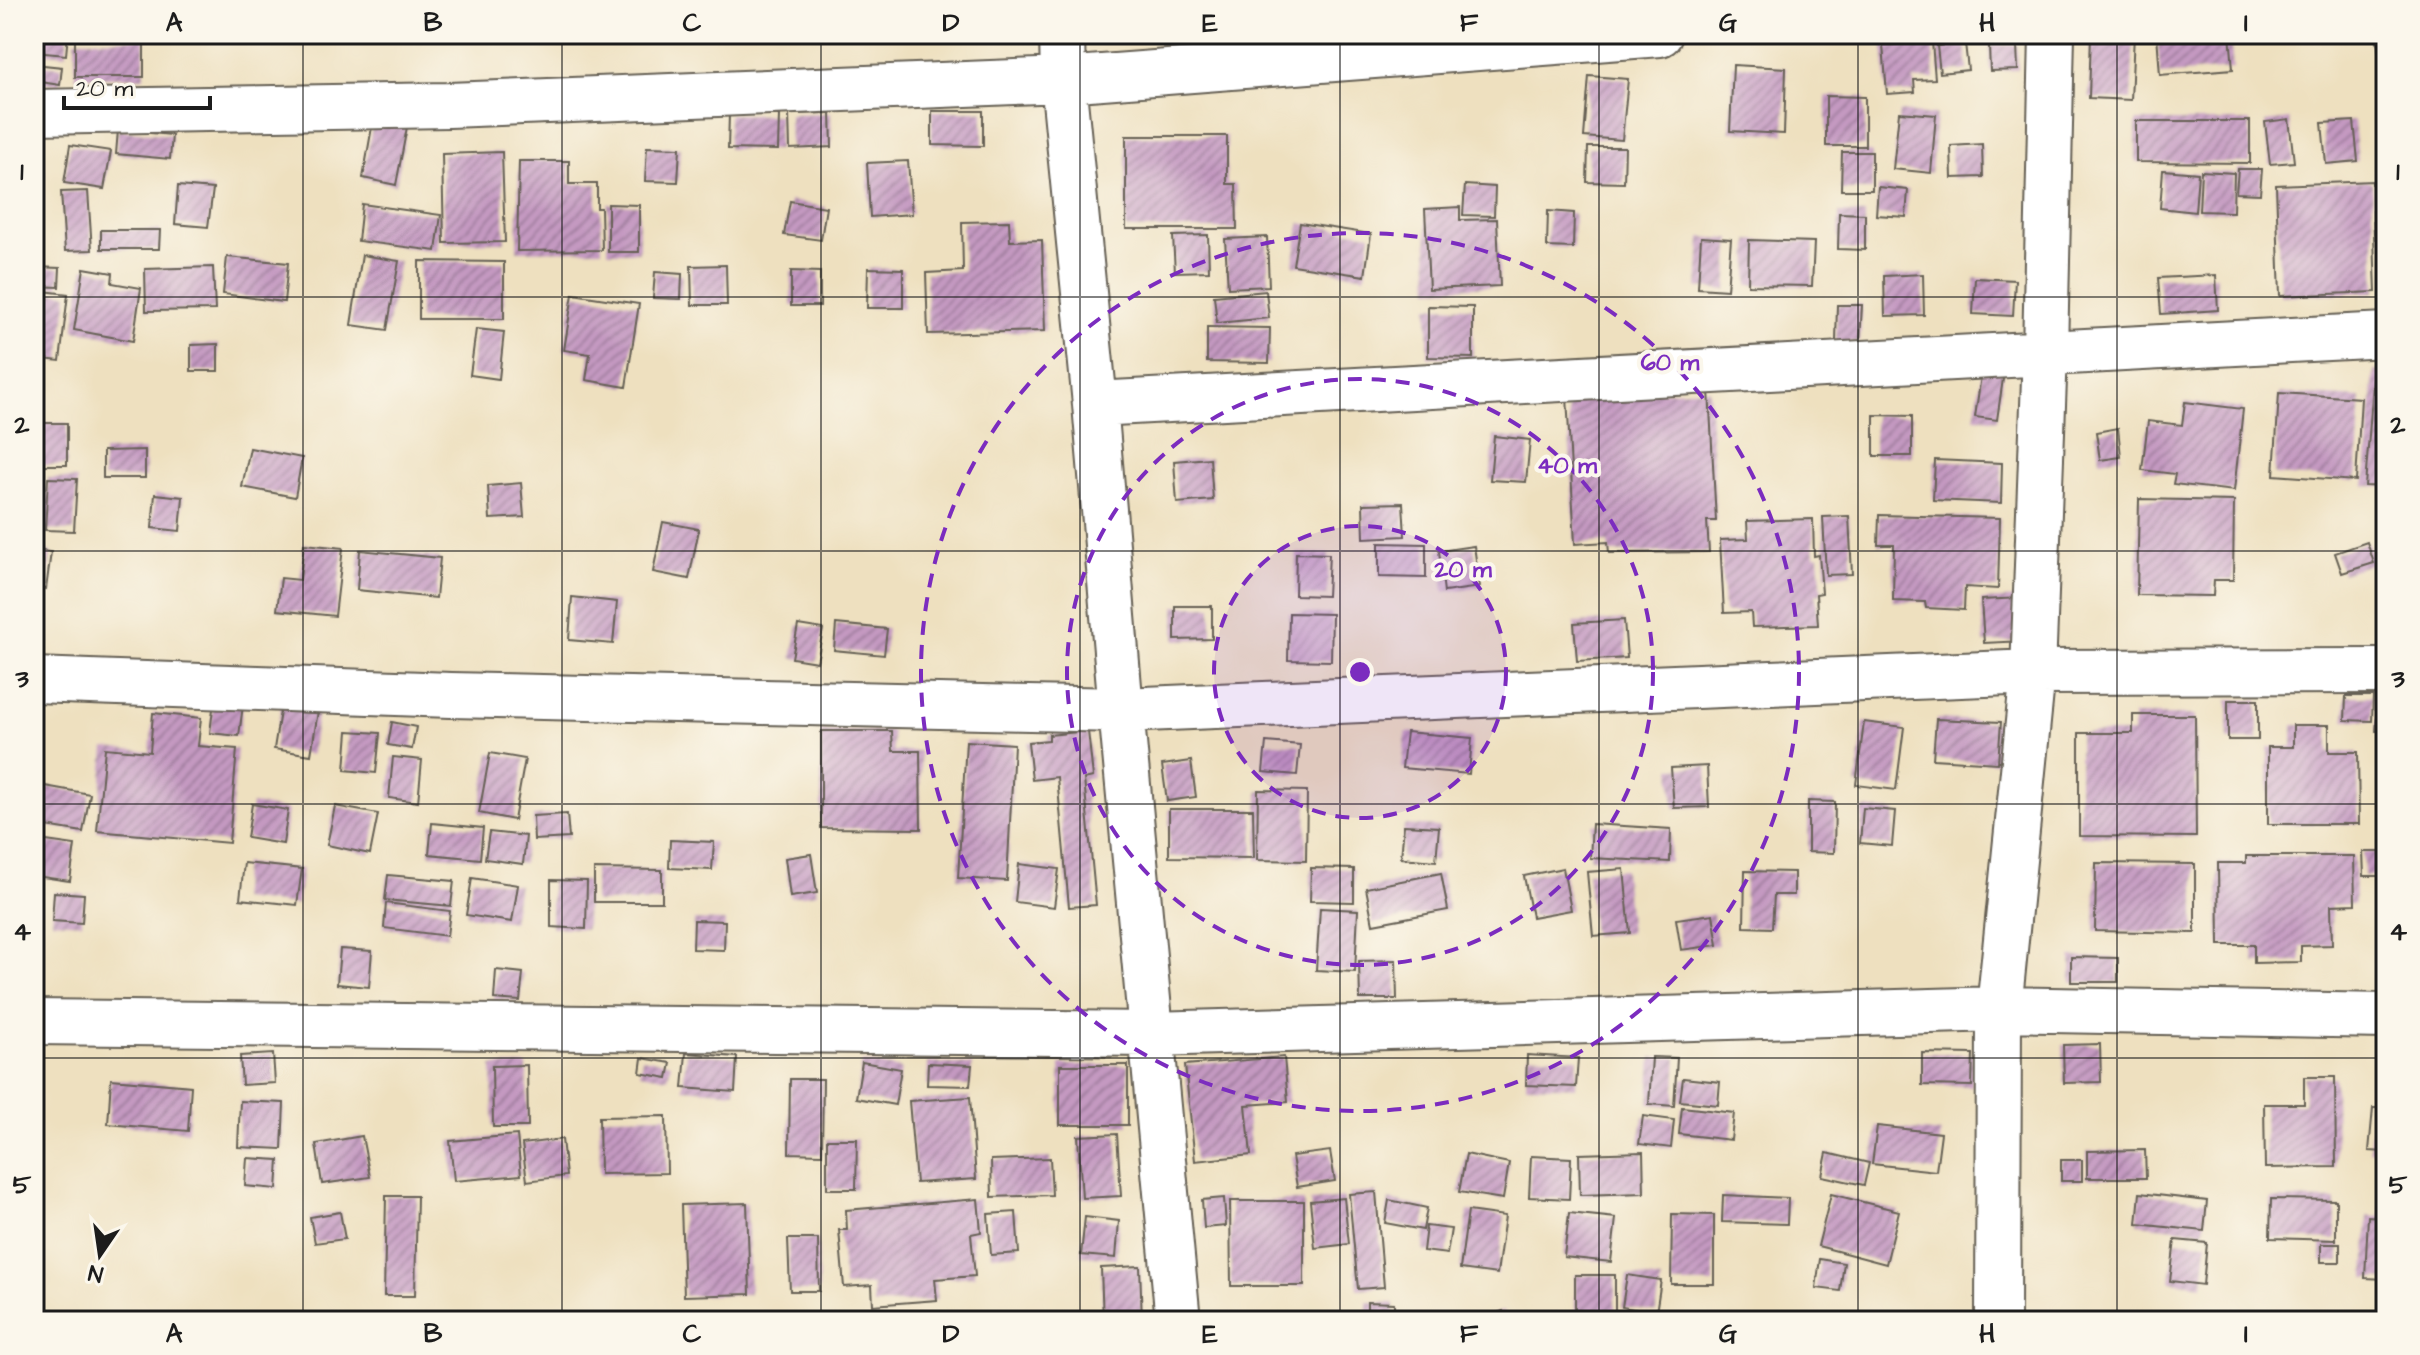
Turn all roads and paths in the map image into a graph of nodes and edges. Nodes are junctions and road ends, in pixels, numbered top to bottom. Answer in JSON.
{"nodes":[{"id":1,"x":1062,"y":34,"type":"edge"},
{"id":2,"x":1660,"y":34,"type":"edge"},
{"id":3,"x":2052,"y":34,"type":"edge"},
{"id":4,"x":1063,"y":80,"type":"junction"},
{"id":5,"x":34,"y":112,"type":"edge"},
{"id":6,"x":2386,"y":335,"type":"edge"},
{"id":7,"x":2045,"y":352,"type":"junction"},
{"id":8,"x":1095,"y":404,"type":"junction"},
{"id":9,"x":2386,"y":671,"type":"edge"},
{"id":10,"x":2033,"y":672,"type":"junction"},
{"id":11,"x":34,"y":680,"type":"edge"},
{"id":12,"x":1121,"y":710,"type":"junction"},
{"id":13,"x":1999,"y":1009,"type":"junction"},
{"id":14,"x":2386,"y":1016,"type":"edge"},
{"id":15,"x":34,"y":1022,"type":"edge"},
{"id":16,"x":1152,"y":1034,"type":"junction"},
{"id":17,"x":1178,"y":1321,"type":"edge"},
{"id":18,"x":1998,"y":1321,"type":"edge"}],
"edges":[{"from":1,"to":4,"type":"street"},
{"from":2,"to":4,"type":"street"},
{"from":3,"to":7,"type":"street"},
{"from":4,"to":5,"type":"street"},
{"from":4,"to":8,"type":"street"},
{"from":6,"to":7,"type":"street"},
{"from":7,"to":8,"type":"street"},
{"from":7,"to":10,"type":"street"},
{"from":8,"to":12,"type":"street"},
{"from":9,"to":10,"type":"street"},
{"from":10,"to":12,"type":"street"},
{"from":10,"to":13,"type":"street"},
{"from":11,"to":12,"type":"street"},
{"from":12,"to":16,"type":"street"},
{"from":13,"to":14,"type":"street"},
{"from":13,"to":16,"type":"street"},
{"from":13,"to":18,"type":"street"},
{"from":15,"to":16,"type":"street"},
{"from":16,"to":17,"type":"street"}]}
